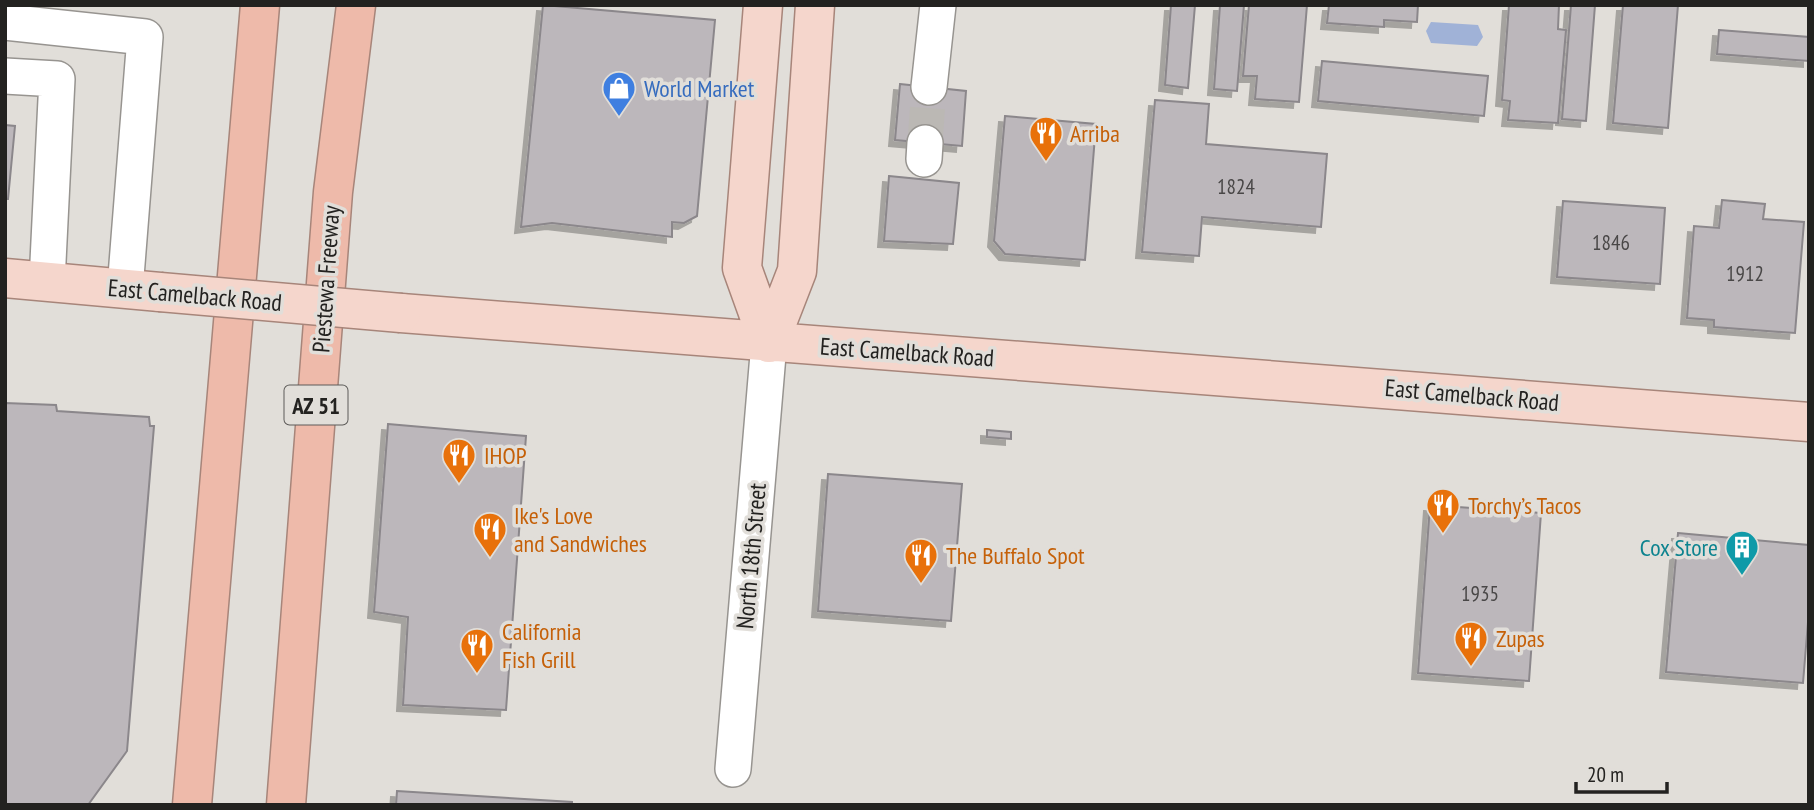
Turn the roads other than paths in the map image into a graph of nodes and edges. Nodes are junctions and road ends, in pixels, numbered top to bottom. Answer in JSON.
{"nodes":[{"id":1,"x":260,"y":5,"type":"edge"},
{"id":2,"x":356,"y":5,"type":"edge"},
{"id":3,"x":763,"y":5,"type":"edge"},
{"id":4,"x":815,"y":5,"type":"edge"},
{"id":5,"x":938,"y":5,"type":"edge"},
{"id":6,"x":5,"y":22,"type":"edge"},
{"id":7,"x":5,"y":76,"type":"edge"},
{"id":8,"x":929,"y":88,"type":"tunnel mouth"},
{"id":9,"x":5,"y":278,"type":"edge"},
{"id":10,"x":47,"y":282,"type":"junction"},
{"id":11,"x":143,"y":290,"type":"junction"},
{"id":12,"x":769,"y":343,"type":"junction"},
{"id":13,"x":1809,"y":422,"type":"edge"},
{"id":14,"x":733,"y":769,"type":"dead end"},
{"id":15,"x":192,"y":805,"type":"edge"},
{"id":16,"x":286,"y":805,"type":"edge"}],
"edges":[{"from":1,"to":15,"type":"highway"},
{"from":2,"to":16,"type":"highway","name":"Piestewa Freeway","number":"AZ 51"},
{"from":3,"to":12,"type":"main road","name":"North 18th Street"},
{"from":4,"to":12,"type":"main road","name":"North 18th Street"},
{"from":5,"to":8,"type":"street"},
{"from":6,"to":11,"type":"street"},
{"from":7,"to":10,"type":"street"},
{"from":9,"to":10,"type":"main road","name":"East Camelback Road"},
{"from":10,"to":11,"type":"main road","name":"East Camelback Road"},
{"from":11,"to":12,"type":"main road","name":"East Camelback Road","bridge":true},
{"from":12,"to":13,"type":"main road","name":"East Camelback Road"},
{"from":12,"to":14,"type":"street","name":"North 18th Street"}]}
